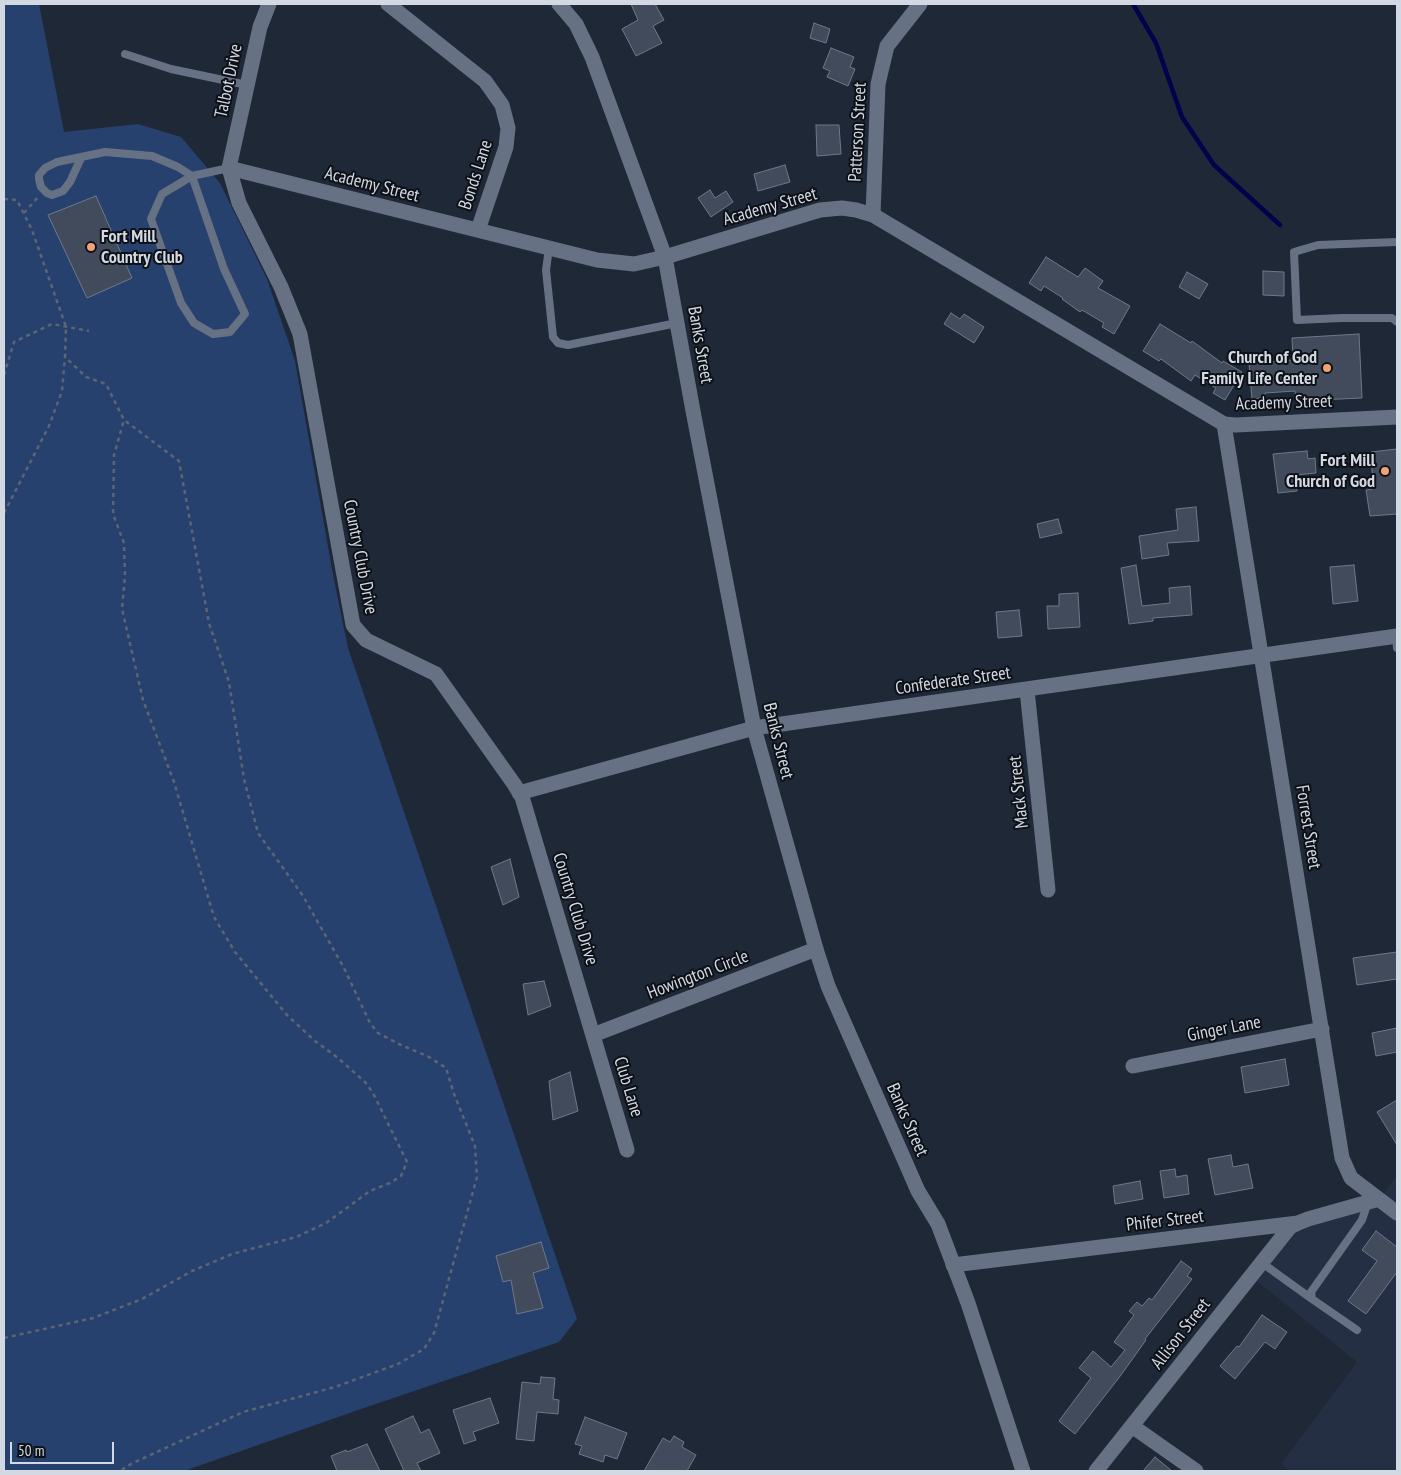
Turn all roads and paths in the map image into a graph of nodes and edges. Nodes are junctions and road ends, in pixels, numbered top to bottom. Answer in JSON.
{"nodes":[{"id":1,"x":269,"y":4,"type":"edge"},
{"id":2,"x":388,"y":4,"type":"edge"},
{"id":3,"x":559,"y":4,"type":"edge"},
{"id":4,"x":920,"y":4,"type":"edge"},
{"id":5,"x":570,"y":10,"type":"edge"},
{"id":6,"x":125,"y":54,"type":"dead end"},
{"id":7,"x":247,"y":85,"type":"junction"},
{"id":8,"x":81,"y":158,"type":"junction"},
{"id":9,"x":229,"y":168,"type":"junction"},
{"id":10,"x":192,"y":176,"type":"junction"},
{"id":11,"x":38,"y":197,"type":"dead end"},
{"id":12,"x":4,"y":199,"type":"edge"},
{"id":13,"x":24,"y":214,"type":"junction"},
{"id":14,"x":873,"y":215,"type":"junction"},
{"id":15,"x":478,"y":230,"type":"junction"},
{"id":16,"x":1397,"y":242,"type":"edge"},
{"id":17,"x":549,"y":248,"type":"junction"},
{"id":18,"x":665,"y":257,"type":"junction"},
{"id":19,"x":1395,"y":320,"type":"edge"},
{"id":20,"x":677,"y":323,"type":"junction"},
{"id":21,"x":66,"y":327,"type":"junction"},
{"id":22,"x":90,"y":331,"type":"dead end"},
{"id":23,"x":65,"y":357,"type":"junction"},
{"id":24,"x":4,"y":375,"type":"edge"},
{"id":25,"x":1397,"y":417,"type":"edge"},
{"id":26,"x":124,"y":420,"type":"junction"},
{"id":27,"x":1224,"y":424,"type":"junction"},
{"id":28,"x":4,"y":513,"type":"edge"},
{"id":29,"x":1397,"y":640,"type":"edge"},
{"id":30,"x":1261,"y":656,"type":"junction"},
{"id":31,"x":1027,"y":690,"type":"junction"},
{"id":32,"x":754,"y":728,"type":"junction"},
{"id":33,"x":519,"y":793,"type":"junction"},
{"id":34,"x":1048,"y":890,"type":"dead end"},
{"id":35,"x":816,"y":949,"type":"junction"},
{"id":36,"x":1322,"y":1029,"type":"junction"},
{"id":37,"x":593,"y":1035,"type":"junction"},
{"id":38,"x":1133,"y":1066,"type":"dead end"},
{"id":39,"x":627,"y":1150,"type":"dead end"},
{"id":40,"x":1373,"y":1201,"type":"junction"},
{"id":41,"x":1397,"y":1213,"type":"edge"},
{"id":42,"x":1298,"y":1223,"type":"junction"},
{"id":43,"x":1262,"y":1263,"type":"junction"},
{"id":44,"x":953,"y":1265,"type":"junction"},
{"id":45,"x":1312,"y":1299,"type":"junction"},
{"id":46,"x":1357,"y":1330,"type":"dead end"},
{"id":47,"x":4,"y":1338,"type":"edge"},
{"id":48,"x":1132,"y":1426,"type":"junction"},
{"id":49,"x":120,"y":1471,"type":"edge"},
{"id":50,"x":1020,"y":1471,"type":"edge"},
{"id":51,"x":1096,"y":1471,"type":"edge"},
{"id":52,"x":1196,"y":1471,"type":"edge"}],
"edges":[{"from":1,"to":7,"type":"street","name":"Talbot Drive"},
{"from":2,"to":15,"type":"street","name":"Bonds Lane"},
{"from":3,"to":5,"type":"street","name":"Banks Street"},
{"from":4,"to":14,"type":"street","name":"Patterson Street"},
{"from":5,"to":18,"type":"street","name":"Banks Street"},
{"from":6,"to":7,"type":"lane"},
{"from":7,"to":9,"type":"street","name":"Talbot Drive"},
{"from":8,"to":8,"type":"lane"},
{"from":8,"to":10,"type":"lane"},
{"from":9,"to":10,"type":"lane"},
{"from":9,"to":15,"type":"street","name":"Academy Street"},
{"from":9,"to":33,"type":"street","name":"Country Club Drive"},
{"from":10,"to":10,"type":"lane"},
{"from":11,"to":13,"type":"path"},
{"from":12,"to":13,"type":"path"},
{"from":13,"to":21,"type":"path"},
{"from":14,"to":18,"type":"street","name":"Academy Street"},
{"from":14,"to":27,"type":"street","name":"Academy Street"},
{"from":15,"to":17,"type":"street","name":"Academy Street"},
{"from":16,"to":19,"type":"lane"},
{"from":17,"to":18,"type":"street","name":"Academy Street"},
{"from":17,"to":20,"type":"lane"},
{"from":18,"to":20,"type":"street","name":"Banks Street"},
{"from":20,"to":32,"type":"street","name":"Banks Street"},
{"from":21,"to":22,"type":"path"},
{"from":21,"to":23,"type":"path"},
{"from":21,"to":24,"type":"path"},
{"from":23,"to":26,"type":"path"},
{"from":23,"to":28,"type":"path"},
{"from":25,"to":27,"type":"street","name":"Academy Street"},
{"from":26,"to":47,"type":"path"},
{"from":26,"to":49,"type":"path"},
{"from":27,"to":30,"type":"street","name":"Forrest Street"},
{"from":29,"to":30,"type":"street","name":"Confederate Street"},
{"from":30,"to":31,"type":"street","name":"Confederate Street"},
{"from":30,"to":36,"type":"street","name":"Forrest Street"},
{"from":31,"to":32,"type":"street","name":"Confederate Street"},
{"from":31,"to":34,"type":"street","name":"Mack Street"},
{"from":32,"to":33,"type":"street","name":"Confederate Street"},
{"from":32,"to":35,"type":"street","name":"Banks Street"},
{"from":33,"to":37,"type":"street","name":"Country Club Drive"},
{"from":35,"to":37,"type":"street","name":"Howington Circle"},
{"from":35,"to":44,"type":"street","name":"Banks Street"},
{"from":36,"to":38,"type":"street","name":"Ginger Lane"},
{"from":36,"to":40,"type":"street","name":"Forrest Street"},
{"from":37,"to":39,"type":"street","name":"Club Lane"},
{"from":40,"to":41,"type":"street","name":"Forrest Street"},
{"from":40,"to":42,"type":"street","name":"Phifer Street"},
{"from":40,"to":45,"type":"lane"},
{"from":42,"to":43,"type":"street","name":"Allison Street"},
{"from":42,"to":44,"type":"street","name":"Phifer Street"},
{"from":43,"to":45,"type":"lane"},
{"from":43,"to":48,"type":"street","name":"Allison Street"},
{"from":44,"to":50,"type":"street","name":"Banks Street"},
{"from":45,"to":46,"type":"lane"},
{"from":48,"to":51,"type":"street","name":"Allison Street"},
{"from":48,"to":52,"type":"street"}]}
